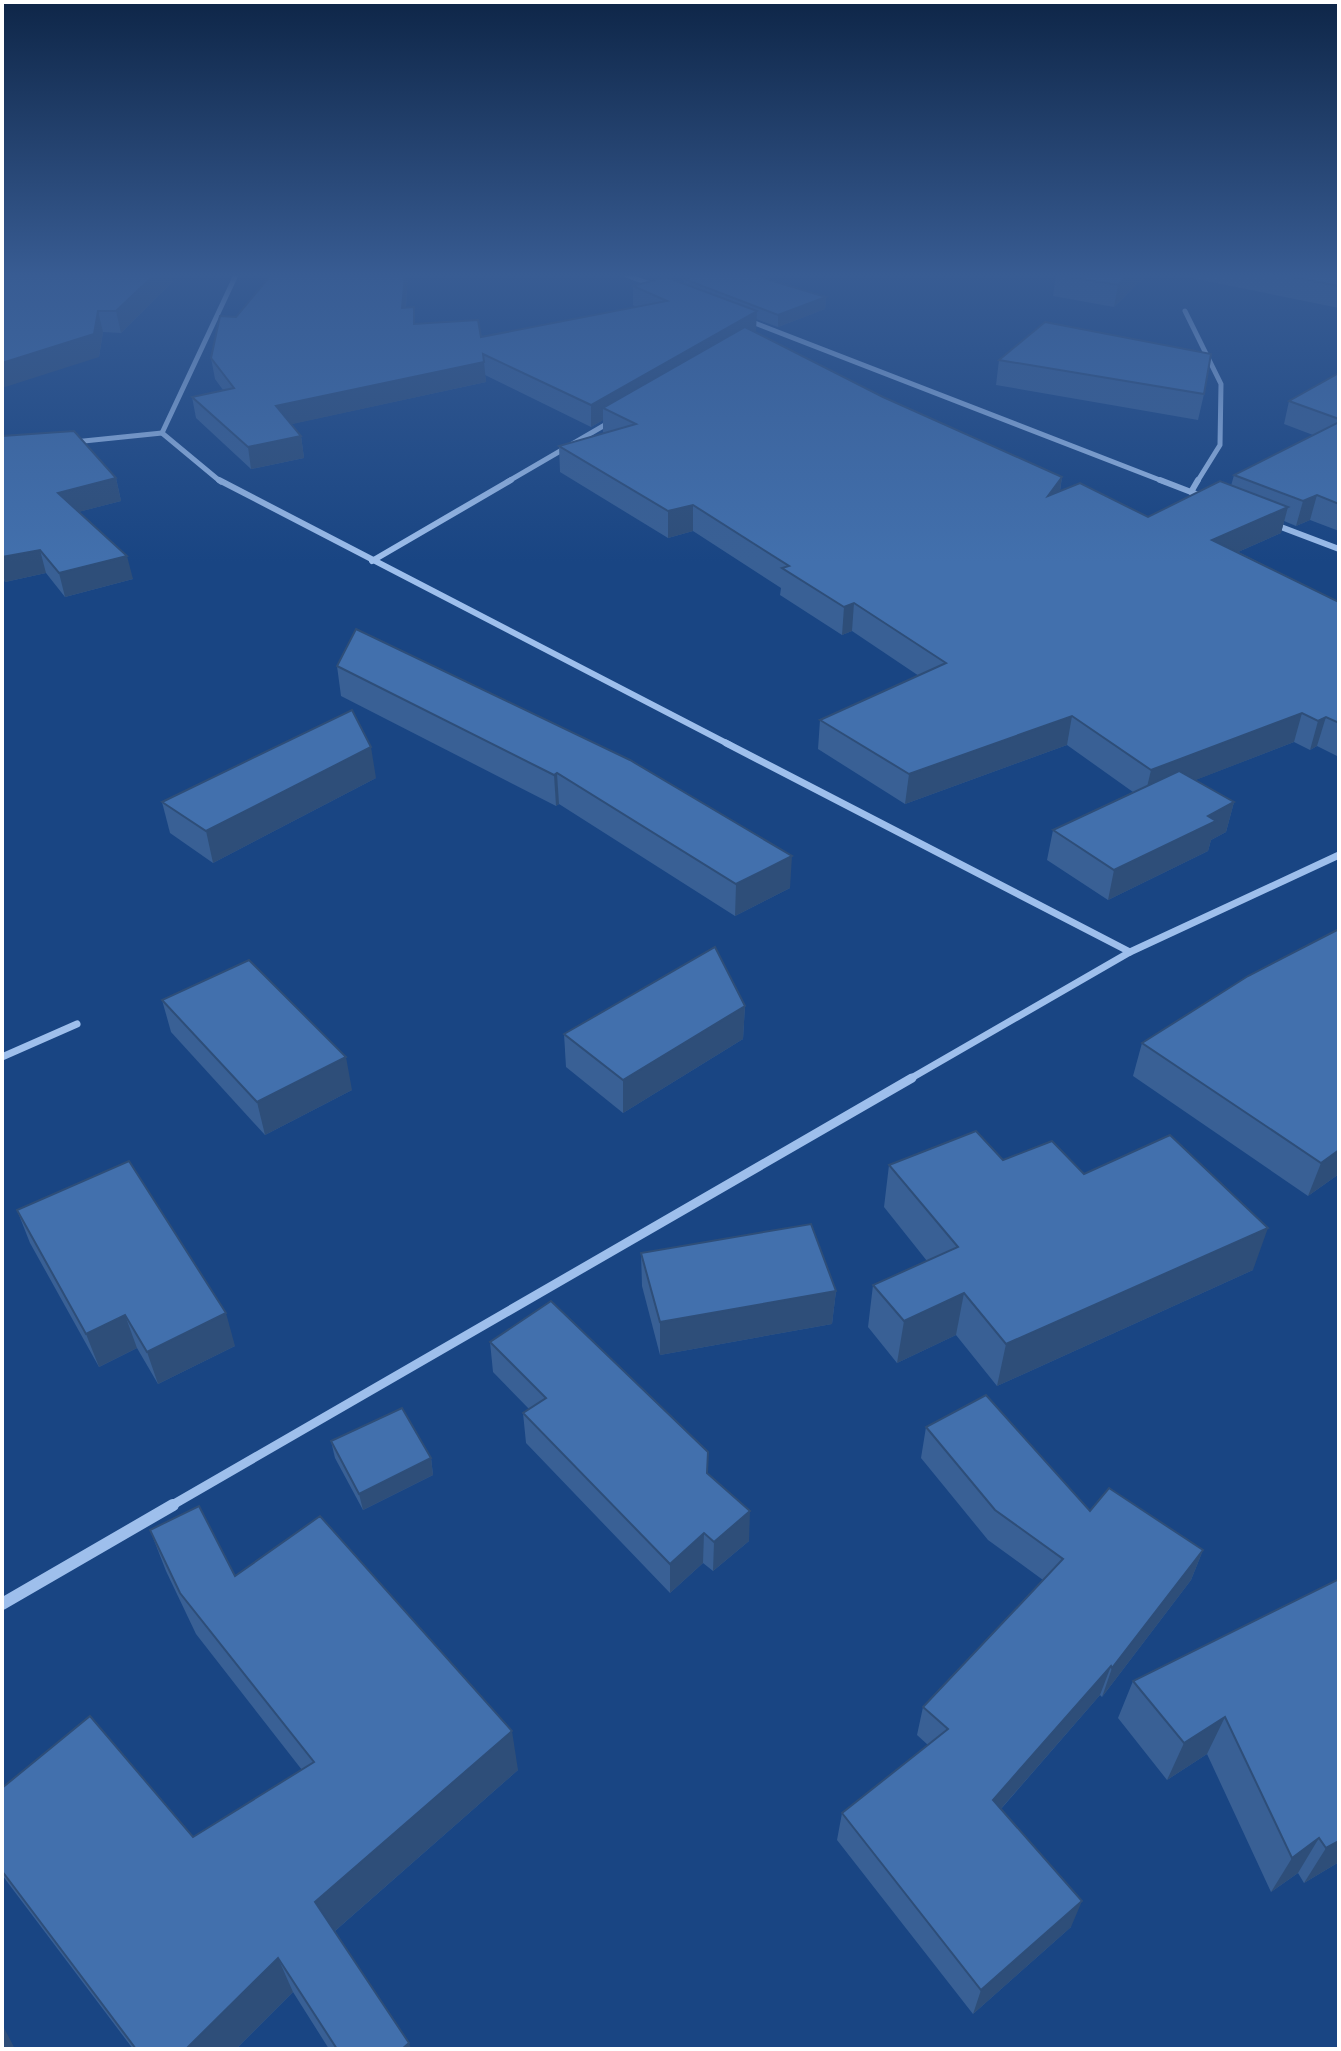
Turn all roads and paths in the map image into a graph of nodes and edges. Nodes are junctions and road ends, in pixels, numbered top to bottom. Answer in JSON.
{"nodes":[{"id":1,"x":191,"y":371,"type":"edge"},
{"id":2,"x":878,"y":371,"type":"edge"},
{"id":3,"x":1214,"y":371,"type":"edge"},
{"id":4,"x":619,"y":417,"type":"edge"},
{"id":5,"x":162,"y":433,"type":"junction"},
{"id":6,"x":60,"y":443,"type":"edge"},
{"id":7,"x":1191,"y":492,"type":"junction"},
{"id":8,"x":1206,"y":497,"type":"edge"},
{"id":9,"x":1265,"y":520,"type":"edge"},
{"id":10,"x":1339,"y":549,"type":"edge"},
{"id":11,"x":372,"y":561,"type":"junction"},
{"id":12,"x":1339,"y":855,"type":"edge"},
{"id":13,"x":1130,"y":952,"type":"junction"},
{"id":14,"x":77,"y":1024,"type":"dead end"},
{"id":15,"x":2,"y":1057,"type":"edge"},
{"id":16,"x":2,"y":1604,"type":"edge"}],
"edges":[{"from":1,"to":5,"type":"street"},
{"from":2,"to":7,"type":"street"},
{"from":3,"to":7,"type":"street"},
{"from":4,"to":11,"type":"street"},
{"from":5,"to":6,"type":"street"},
{"from":5,"to":11,"type":"street"},
{"from":7,"to":8,"type":"street"},
{"from":9,"to":10,"type":"street"},
{"from":11,"to":13,"type":"street"},
{"from":12,"to":13,"type":"street"},
{"from":13,"to":16,"type":"street"},
{"from":14,"to":15,"type":"street"}]}
